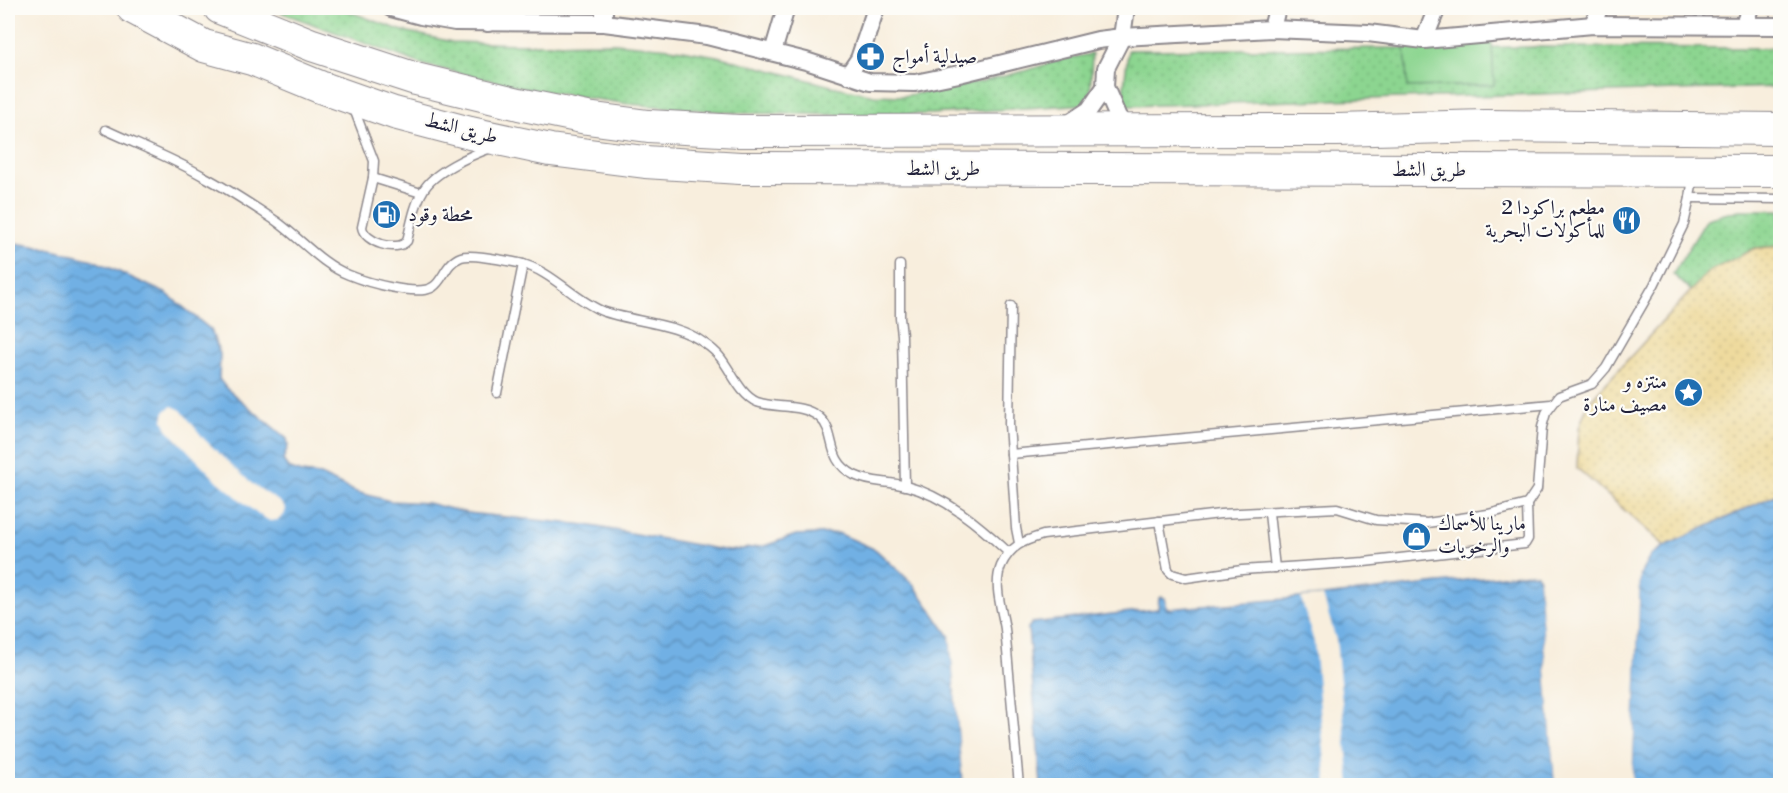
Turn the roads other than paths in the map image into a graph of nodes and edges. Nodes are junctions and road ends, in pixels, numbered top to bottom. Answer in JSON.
{"nodes":[{"id":1,"x":133,"y":8,"type":"edge"},
{"id":2,"x":219,"y":8,"type":"edge"},
{"id":3,"x":391,"y":8,"type":"edge"},
{"id":4,"x":786,"y":8,"type":"edge"},
{"id":5,"x":876,"y":8,"type":"edge"},
{"id":6,"x":1126,"y":8,"type":"edge"},
{"id":7,"x":1278,"y":8,"type":"edge"},
{"id":8,"x":1437,"y":8,"type":"edge"},
{"id":9,"x":1599,"y":8,"type":"edge"},
{"id":10,"x":1750,"y":8,"type":"edge"},
{"id":11,"x":490,"y":15,"type":"edge"},
{"id":12,"x":604,"y":15,"type":"edge"},
{"id":13,"x":1593,"y":25,"type":"junction"},
{"id":14,"x":1744,"y":25,"type":"junction"},
{"id":15,"x":1780,"y":26,"type":"edge"},
{"id":16,"x":1272,"y":29,"type":"junction"},
{"id":17,"x":1122,"y":37,"type":"junction"},
{"id":18,"x":1424,"y":40,"type":"junction"},
{"id":19,"x":1090,"y":42,"type":"junction"},
{"id":20,"x":773,"y":52,"type":"junction"},
{"id":21,"x":1106,"y":68,"type":"junction"},
{"id":22,"x":848,"y":75,"type":"junction"},
{"id":23,"x":1105,"y":87,"type":"junction"},
{"id":24,"x":349,"y":97,"type":"junction"},
{"id":25,"x":1051,"y":129,"type":"junction"},
{"id":26,"x":1780,"y":129,"type":"edge"},
{"id":27,"x":106,"y":130,"type":"dead end"},
{"id":28,"x":1130,"y":130,"type":"junction"},
{"id":29,"x":516,"y":142,"type":"junction"},
{"id":30,"x":1780,"y":171,"type":"edge"},
{"id":31,"x":373,"y":178,"type":"junction"},
{"id":32,"x":1692,"y":184,"type":"junction"},
{"id":33,"x":421,"y":193,"type":"junction"},
{"id":34,"x":1780,"y":199,"type":"edge"},
{"id":35,"x":523,"y":264,"type":"junction"},
{"id":36,"x":900,"y":265,"type":"dead end"},
{"id":37,"x":1011,"y":306,"type":"dead end"},
{"id":38,"x":497,"y":393,"type":"dead end"},
{"id":39,"x":1551,"y":404,"type":"junction"},
{"id":40,"x":1011,"y":454,"type":"junction"},
{"id":41,"x":905,"y":486,"type":"junction"},
{"id":42,"x":1527,"y":504,"type":"junction"},
{"id":43,"x":1269,"y":513,"type":"junction"},
{"id":44,"x":1159,"y":521,"type":"junction"},
{"id":45,"x":1019,"y":543,"type":"junction"},
{"id":46,"x":1008,"y":552,"type":"junction"},
{"id":47,"x":1275,"y":568,"type":"junction"},
{"id":48,"x":1019,"y":786,"type":"edge"}],
"edges":[{"from":1,"to":24,"type":"highway","name":"طريق الشط"},
{"from":2,"to":25,"type":"highway","name":"طريق الشط"},
{"from":3,"to":11,"type":"street"},
{"from":4,"to":20,"type":"street"},
{"from":5,"to":22,"type":"street"},
{"from":6,"to":17,"type":"street"},
{"from":7,"to":16,"type":"street"},
{"from":8,"to":18,"type":"street"},
{"from":9,"to":13,"type":"street"},
{"from":10,"to":14,"type":"street"},
{"from":11,"to":12,"type":"street"},
{"from":12,"to":20,"type":"street"},
{"from":13,"to":14,"type":"street"},
{"from":13,"to":18,"type":"street"},
{"from":14,"to":15,"type":"street"},
{"from":16,"to":17,"type":"street"},
{"from":16,"to":18,"type":"street"},
{"from":17,"to":19,"type":"street"},
{"from":17,"to":21,"type":"street"},
{"from":19,"to":21,"type":"street"},
{"from":19,"to":22,"type":"street"},
{"from":20,"to":22,"type":"street"},
{"from":21,"to":23,"type":"street"},
{"from":23,"to":25,"type":"street"},
{"from":23,"to":28,"type":"street"},
{"from":24,"to":29,"type":"highway","name":"طريق الشط"},
{"from":24,"to":31,"type":"lane"},
{"from":25,"to":28,"type":"highway","name":"طريق الشط"},
{"from":26,"to":28,"type":"highway","name":"طريق الشط"},
{"from":27,"to":35,"type":"lane"},
{"from":29,"to":32,"type":"highway","name":"طريق الشط"},
{"from":29,"to":33,"type":"lane"},
{"from":30,"to":32,"type":"highway","name":"طريق الشط"},
{"from":31,"to":33,"type":"lane"},
{"from":31,"to":33,"type":"lane"},
{"from":32,"to":34,"type":"lane"},
{"from":32,"to":39,"type":"lane"},
{"from":35,"to":38,"type":"lane"},
{"from":35,"to":41,"type":"lane"},
{"from":36,"to":41,"type":"lane"},
{"from":37,"to":40,"type":"lane"},
{"from":39,"to":40,"type":"lane"},
{"from":39,"to":42,"type":"lane"},
{"from":40,"to":45,"type":"lane"},
{"from":41,"to":46,"type":"lane"},
{"from":42,"to":43,"type":"lane"},
{"from":42,"to":47,"type":"lane"},
{"from":43,"to":44,"type":"lane"},
{"from":43,"to":47,"type":"lane"},
{"from":44,"to":45,"type":"lane"},
{"from":44,"to":47,"type":"lane"},
{"from":45,"to":46,"type":"lane"},
{"from":46,"to":48,"type":"lane"}]}
